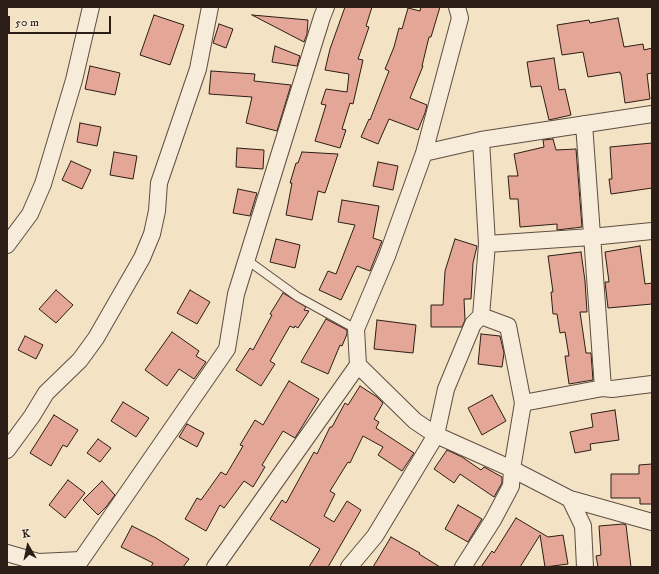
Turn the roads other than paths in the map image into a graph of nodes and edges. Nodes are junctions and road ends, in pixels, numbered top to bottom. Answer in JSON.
{"nodes":[{"id":1,"x":91,"y":7,"type":"edge"},
{"id":2,"x":210,"y":7,"type":"edge"},
{"id":3,"x":326,"y":7,"type":"edge"},
{"id":4,"x":457,"y":7,"type":"edge"},
{"id":5,"x":652,"y":114,"type":"edge"},
{"id":6,"x":584,"y":124,"type":"junction"},
{"id":7,"x":481,"y":140,"type":"junction"},
{"id":8,"x":424,"y":153,"type":"junction"},
{"id":9,"x":652,"y":230,"type":"edge"},
{"id":10,"x":591,"y":237,"type":"junction"},
{"id":11,"x":487,"y":244,"type":"junction"},
{"id":12,"x":7,"y":245,"type":"edge"},
{"id":13,"x":247,"y":260,"type":"junction"},
{"id":14,"x":481,"y":316,"type":"junction"},
{"id":15,"x":356,"y":329,"type":"junction"},
{"id":16,"x":358,"y":365,"type":"junction"},
{"id":17,"x":652,"y":384,"type":"edge"},
{"id":18,"x":603,"y":388,"type":"junction"},
{"id":19,"x":523,"y":403,"type":"junction"},
{"id":20,"x":436,"y":435,"type":"junction"},
{"id":21,"x":7,"y":450,"type":"edge"},
{"id":22,"x":512,"y":469,"type":"junction"},
{"id":23,"x":570,"y":499,"type":"junction"},
{"id":24,"x":652,"y":522,"type":"edge"},
{"id":25,"x":7,"y":553,"type":"edge"},
{"id":26,"x":78,"y":563,"type":"edge"},
{"id":27,"x":215,"y":567,"type":"edge"},
{"id":28,"x":349,"y":567,"type":"edge"},
{"id":29,"x":463,"y":567,"type":"edge"},
{"id":30,"x":585,"y":567,"type":"edge"}],
"edges":[{"from":1,"to":12,"type":"street"},
{"from":2,"to":21,"type":"street"},
{"from":3,"to":13,"type":"street"},
{"from":4,"to":8,"type":"street"},
{"from":5,"to":6,"type":"street"},
{"from":6,"to":7,"type":"street"},
{"from":6,"to":10,"type":"street"},
{"from":7,"to":8,"type":"street"},
{"from":7,"to":11,"type":"street"},
{"from":8,"to":15,"type":"street"},
{"from":9,"to":10,"type":"street"},
{"from":10,"to":11,"type":"street"},
{"from":10,"to":18,"type":"street"},
{"from":11,"to":14,"type":"street"},
{"from":13,"to":15,"type":"lane"},
{"from":13,"to":26,"type":"street"},
{"from":14,"to":19,"type":"street"},
{"from":14,"to":20,"type":"street"},
{"from":15,"to":16,"type":"street"},
{"from":16,"to":20,"type":"street"},
{"from":16,"to":27,"type":"street"},
{"from":17,"to":18,"type":"street"},
{"from":18,"to":19,"type":"street"},
{"from":19,"to":22,"type":"street"},
{"from":20,"to":22,"type":"street"},
{"from":20,"to":28,"type":"street"},
{"from":22,"to":23,"type":"street"},
{"from":22,"to":29,"type":"street"},
{"from":23,"to":24,"type":"street"},
{"from":23,"to":30,"type":"street"},
{"from":25,"to":26,"type":"street"}]}
